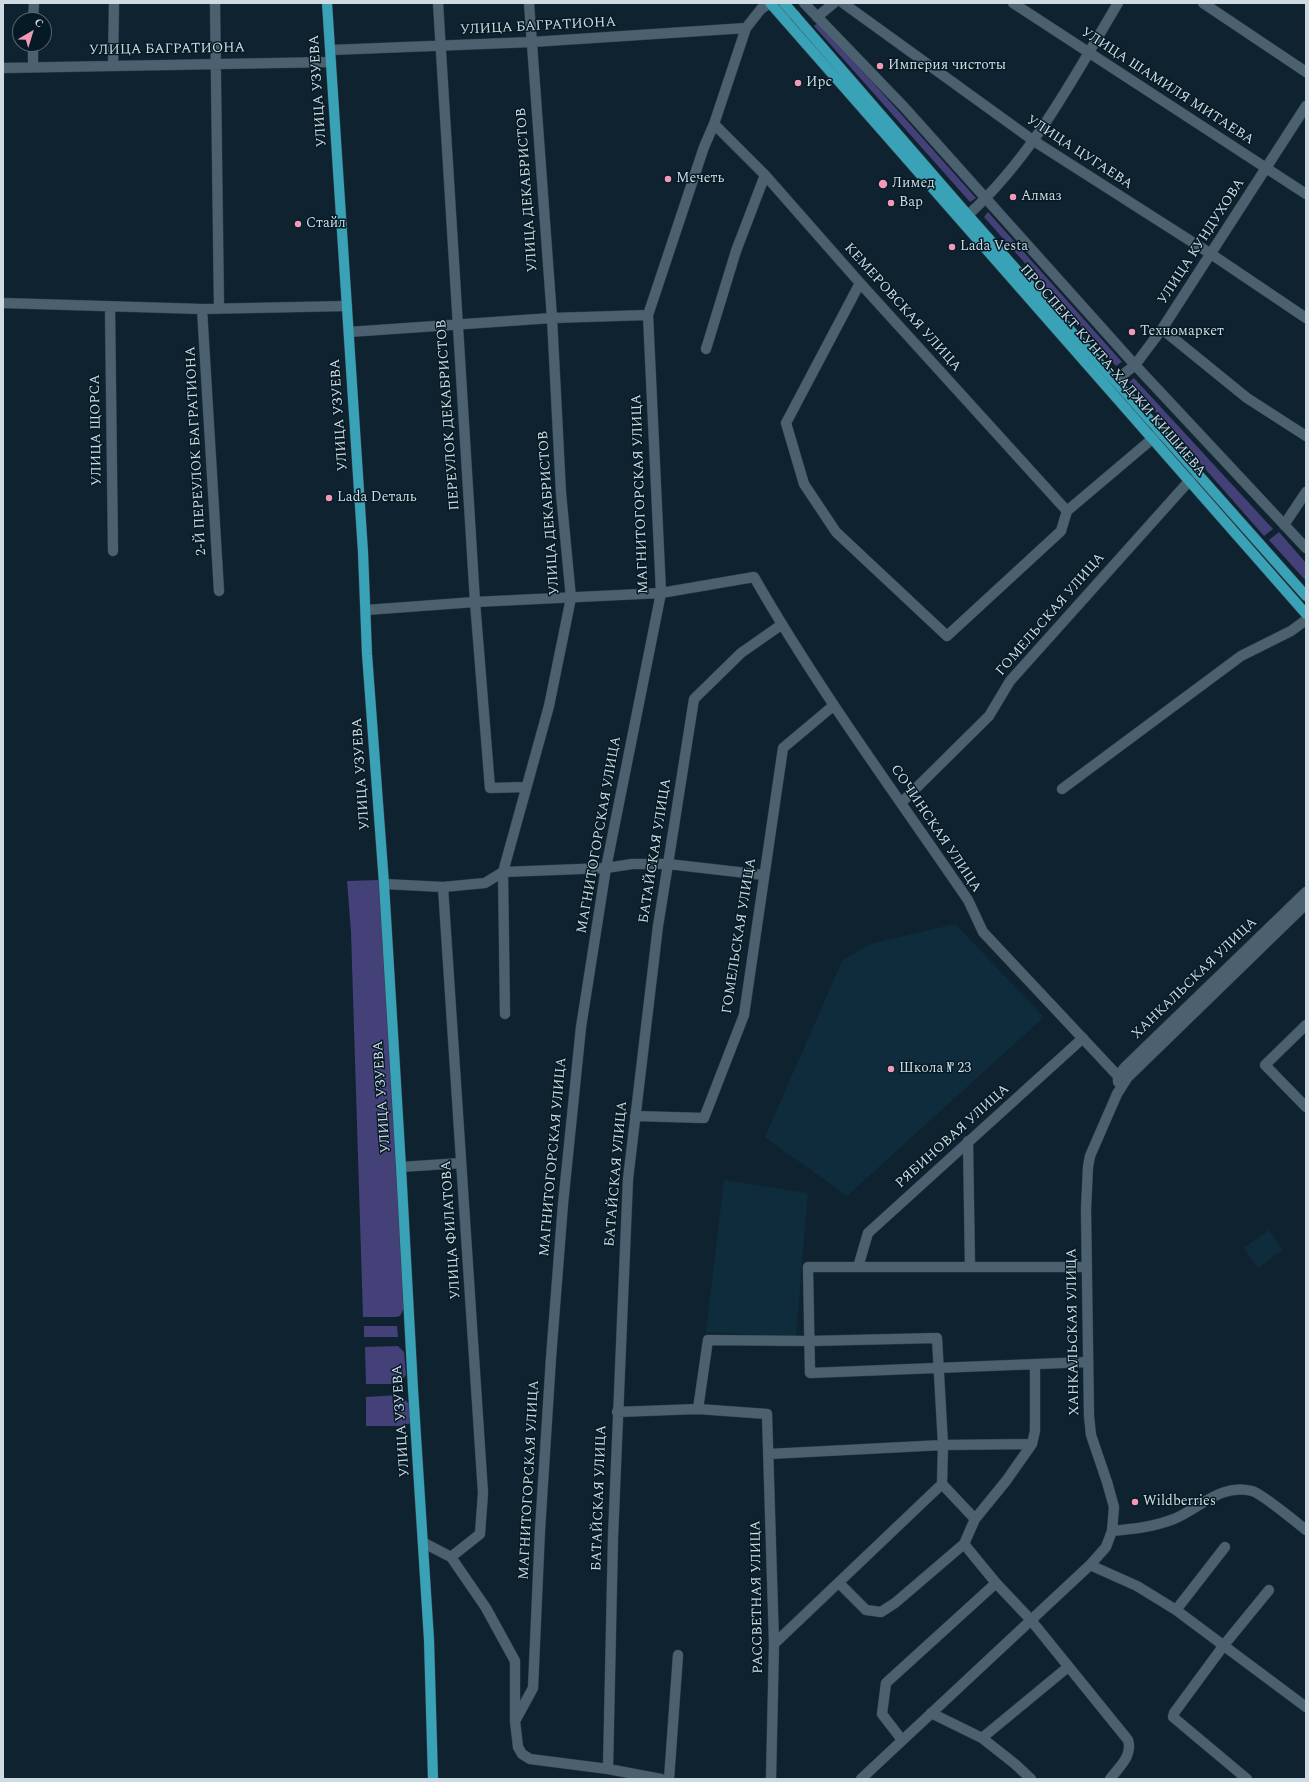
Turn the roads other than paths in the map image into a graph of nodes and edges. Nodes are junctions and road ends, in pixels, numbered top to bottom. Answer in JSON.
{"nodes":[{"id":1,"x":114,"y":3,"type":"edge"},
{"id":2,"x":215,"y":3,"type":"edge"},
{"id":3,"x":328,"y":3,"type":"edge"},
{"id":4,"x":438,"y":3,"type":"edge"},
{"id":5,"x":529,"y":3,"type":"edge"},
{"id":6,"x":770,"y":3,"type":"edge"},
{"id":7,"x":784,"y":3,"type":"edge"},
{"id":8,"x":804,"y":3,"type":"edge"},
{"id":9,"x":834,"y":3,"type":"edge"},
{"id":10,"x":843,"y":3,"type":"edge"},
{"id":11,"x":1013,"y":3,"type":"edge"},
{"id":12,"x":1118,"y":3,"type":"edge"},
{"id":13,"x":1203,"y":3,"type":"edge"},
{"id":14,"x":795,"y":15,"type":"junction"},
{"id":15,"x":817,"y":18,"type":"junction"},
{"id":16,"x":746,"y":28,"type":"junction"},
{"id":17,"x":532,"y":42,"type":"junction"},
{"id":18,"x":441,"y":46,"type":"junction"},
{"id":19,"x":331,"y":50,"type":"junction"},
{"id":20,"x":34,"y":52,"type":"edge"},
{"id":21,"x":1088,"y":53,"type":"junction"},
{"id":22,"x":331,"y":62,"type":"junction"},
{"id":23,"x":216,"y":63,"type":"junction"},
{"id":24,"x":113,"y":65,"type":"junction"},
{"id":25,"x":33,"y":67,"type":"junction"},
{"id":26,"x":3,"y":68,"type":"edge"},
{"id":27,"x":1306,"y":72,"type":"edge"},
{"id":28,"x":1306,"y":106,"type":"edge"},
{"id":29,"x":714,"y":124,"type":"junction"},
{"id":30,"x":1034,"y":141,"type":"junction"},
{"id":31,"x":1266,"y":168,"type":"junction"},
{"id":32,"x":765,"y":175,"type":"junction"},
{"id":33,"x":1306,"y":194,"type":"edge"},
{"id":34,"x":987,"y":198,"type":"junction"},
{"id":35,"x":946,"y":203,"type":"junction"},
{"id":36,"x":968,"y":215,"type":"junction"},
{"id":37,"x":1211,"y":254,"type":"junction"},
{"id":38,"x":860,"y":283,"type":"junction"},
{"id":39,"x":3,"y":303,"type":"edge"},
{"id":40,"x":347,"y":306,"type":"junction"},
{"id":41,"x":110,"y":307,"type":"junction"},
{"id":42,"x":219,"y":309,"type":"junction"},
{"id":43,"x":202,"y":310,"type":"junction"},
{"id":44,"x":648,"y":315,"type":"junction"},
{"id":45,"x":552,"y":318,"type":"junction"},
{"id":46,"x":1306,"y":318,"type":"edge"},
{"id":47,"x":457,"y":324,"type":"junction"},
{"id":48,"x":1162,"y":329,"type":"junction"},
{"id":49,"x":349,"y":332,"type":"junction"},
{"id":50,"x":706,"y":349,"type":"dead end"},
{"id":51,"x":1089,"y":365,"type":"junction"},
{"id":52,"x":1135,"y":365,"type":"junction"},
{"id":53,"x":1115,"y":381,"type":"junction"},
{"id":54,"x":1156,"y":435,"type":"junction"},
{"id":55,"x":1306,"y":436,"type":"edge"},
{"id":56,"x":1190,"y":480,"type":"junction"},
{"id":57,"x":1306,"y":492,"type":"edge"},
{"id":58,"x":1067,"y":511,"type":"junction"},
{"id":59,"x":1284,"y":525,"type":"junction"},
{"id":60,"x":1306,"y":548,"type":"edge"},
{"id":61,"x":112,"y":552,"type":"dead end"},
{"id":62,"x":219,"y":591,"type":"dead end"},
{"id":63,"x":661,"y":593,"type":"junction"},
{"id":64,"x":1306,"y":596,"type":"edge"},
{"id":65,"x":571,"y":598,"type":"junction"},
{"id":66,"x":474,"y":602,"type":"junction"},
{"id":67,"x":366,"y":610,"type":"junction"},
{"id":68,"x":1306,"y":614,"type":"edge"},
{"id":69,"x":1306,"y":620,"type":"edge"},
{"id":70,"x":781,"y":625,"type":"junction"},
{"id":71,"x":833,"y":706,"type":"junction"},
{"id":72,"x":526,"y":787,"type":"junction"},
{"id":73,"x":1062,"y":789,"type":"dead end"},
{"id":74,"x":901,"y":803,"type":"junction"},
{"id":75,"x":668,"y":864,"type":"junction"},
{"id":76,"x":606,"y":868,"type":"junction"},
{"id":77,"x":503,"y":872,"type":"junction"},
{"id":78,"x":764,"y":875,"type":"junction"},
{"id":79,"x":384,"y":884,"type":"junction"},
{"id":80,"x":443,"y":888,"type":"junction"},
{"id":81,"x":1306,"y":892,"type":"edge"},
{"id":82,"x":1306,"y":904,"type":"edge"},
{"id":83,"x":506,"y":1014,"type":"dead end"},
{"id":84,"x":1306,"y":1025,"type":"edge"},
{"id":85,"x":1083,"y":1038,"type":"junction"},
{"id":86,"x":1118,"y":1076,"type":"junction"},
{"id":87,"x":1117,"y":1094,"type":"junction"},
{"id":88,"x":1306,"y":1106,"type":"edge"},
{"id":89,"x":636,"y":1116,"type":"junction"},
{"id":90,"x":968,"y":1141,"type":"junction"},
{"id":91,"x":462,"y":1163,"type":"junction"},
{"id":92,"x":401,"y":1167,"type":"junction"},
{"id":93,"x":858,"y":1267,"type":"junction"},
{"id":94,"x":970,"y":1267,"type":"junction"},
{"id":95,"x":1087,"y":1267,"type":"junction"},
{"id":96,"x":809,"y":1341,"type":"junction"},
{"id":97,"x":1088,"y":1362,"type":"junction"},
{"id":98,"x":1035,"y":1364,"type":"junction"},
{"id":99,"x":938,"y":1368,"type":"junction"},
{"id":100,"x":698,"y":1409,"type":"junction"},
{"id":101,"x":617,"y":1412,"type":"junction"},
{"id":102,"x":943,"y":1444,"type":"junction"},
{"id":103,"x":1032,"y":1444,"type":"junction"},
{"id":104,"x":769,"y":1454,"type":"junction"},
{"id":105,"x":942,"y":1484,"type":"junction"},
{"id":106,"x":975,"y":1519,"type":"junction"},
{"id":107,"x":1306,"y":1530,"type":"edge"},
{"id":108,"x":1112,"y":1531,"type":"junction"},
{"id":109,"x":424,"y":1543,"type":"junction"},
{"id":110,"x":964,"y":1544,"type":"junction"},
{"id":111,"x":1225,"y":1547,"type":"dead end"},
{"id":112,"x":451,"y":1557,"type":"junction"},
{"id":113,"x":1090,"y":1564,"type":"junction"},
{"id":114,"x":839,"y":1583,"type":"junction"},
{"id":115,"x":996,"y":1583,"type":"junction"},
{"id":116,"x":1269,"y":1590,"type":"dead end"},
{"id":117,"x":1176,"y":1610,"type":"junction"},
{"id":118,"x":1030,"y":1619,"type":"junction"},
{"id":119,"x":774,"y":1644,"type":"junction"},
{"id":120,"x":1224,"y":1644,"type":"junction"},
{"id":121,"x":678,"y":1654,"type":"dead end"},
{"id":122,"x":1068,"y":1667,"type":"junction"},
{"id":123,"x":1306,"y":1706,"type":"edge"},
{"id":124,"x":931,"y":1713,"type":"junction"},
{"id":125,"x":515,"y":1721,"type":"junction"},
{"id":126,"x":982,"y":1738,"type":"junction"},
{"id":127,"x":902,"y":1740,"type":"junction"},
{"id":128,"x":614,"y":1773,"type":"edge"},
{"id":129,"x":434,"y":1779,"type":"edge"},
{"id":130,"x":661,"y":1779,"type":"edge"},
{"id":131,"x":669,"y":1779,"type":"edge"},
{"id":132,"x":771,"y":1779,"type":"edge"},
{"id":133,"x":861,"y":1779,"type":"edge"},
{"id":134,"x":1030,"y":1779,"type":"edge"},
{"id":135,"x":1110,"y":1779,"type":"edge"},
{"id":136,"x":1246,"y":1779,"type":"edge"}],
"edges":[{"from":1,"to":24,"type":"street"},
{"from":2,"to":23,"type":"street"},
{"from":3,"to":19,"type":"main road","name":"УЛИЦА УЗУЕВА"},
{"from":4,"to":18,"type":"street","name":"ПЕРЕУЛОК ДЕКАБРИСТОВ"},
{"from":5,"to":17,"type":"street","name":"УЛИЦА ДЕКАБРИСТОВ"},
{"from":6,"to":14,"type":"street"},
{"from":6,"to":16,"type":"street","name":"МАГНИТОГОРСКАЯ УЛИЦА"},
{"from":6,"to":35,"type":"main road","name":"ПРОСПЕКТ КУНТА-ХАДЖИ КИШИЕВА"},
{"from":7,"to":14,"type":"main road","name":"ПРОСПЕКТ КУНТА-ХАДЖИ КИШИЕВА"},
{"from":8,"to":15,"type":"street"},
{"from":9,"to":15,"type":"street"},
{"from":10,"to":30,"type":"street","name":"УЛИЦА ЦУГАЕВА"},
{"from":11,"to":21,"type":"street","name":"УЛИЦА ШАМИЛЯ МИТАЕВА"},
{"from":12,"to":21,"type":"street"},
{"from":13,"to":27,"type":"street"},
{"from":14,"to":36,"type":"main road","name":"ПРОСПЕКТ КУНТА-ХАДЖИ КИШИЕВА"},
{"from":15,"to":34,"type":"street"},
{"from":16,"to":17,"type":"street","name":"УЛИЦА БАГРАТИОНА"},
{"from":16,"to":29,"type":"street","name":"МАГНИТОГОРСКАЯ УЛИЦА"},
{"from":17,"to":18,"type":"street","name":"УЛИЦА БАГРАТИОНА"},
{"from":17,"to":45,"type":"street","name":"УЛИЦА ДЕКАБРИСТОВ"},
{"from":18,"to":19,"type":"street","name":"УЛИЦА БАГРАТИОНА"},
{"from":18,"to":47,"type":"street","name":"ПЕРЕУЛОК ДЕКАБРИСТОВ"},
{"from":19,"to":22,"type":"main road","name":"УЛИЦА УЗУЕВА"},
{"from":20,"to":25,"type":"street"},
{"from":21,"to":30,"type":"street"},
{"from":21,"to":31,"type":"street","name":"УЛИЦА ШАМИЛЯ МИТАЕВА"},
{"from":22,"to":23,"type":"street","name":"УЛИЦА БАГРАТИОНА"},
{"from":22,"to":40,"type":"main road","name":"УЛИЦА УЗУЕВА"},
{"from":23,"to":24,"type":"street","name":"УЛИЦА БАГРАТИОНА"},
{"from":23,"to":42,"type":"street"},
{"from":24,"to":25,"type":"street","name":"УЛИЦА БАГРАТИОНА"},
{"from":25,"to":26,"type":"street","name":"УЛИЦА БАГРАТИОНА"},
{"from":28,"to":31,"type":"street","name":"УЛИЦА КУНДУХОВА"},
{"from":29,"to":32,"type":"street","name":"КЕМЕРОВСКАЯ УЛИЦА"},
{"from":29,"to":44,"type":"street","name":"МАГНИТОГОРСКАЯ УЛИЦА"},
{"from":30,"to":34,"type":"street"},
{"from":30,"to":37,"type":"street","name":"УЛИЦА ЦУГАЕВА"},
{"from":31,"to":33,"type":"street","name":"УЛИЦА ШАМИЛЯ МИТАЕВА"},
{"from":31,"to":37,"type":"street","name":"УЛИЦА КУНДУХОВА"},
{"from":32,"to":38,"type":"street","name":"КЕМЕРОВСКАЯ УЛИЦА"},
{"from":32,"to":50,"type":"street"},
{"from":34,"to":36,"type":"street"},
{"from":34,"to":52,"type":"street"},
{"from":35,"to":36,"type":"street"},
{"from":35,"to":51,"type":"main road","name":"ПРОСПЕКТ КУНТА-ХАДЖИ КИШИЕВА"},
{"from":36,"to":53,"type":"main road","name":"ПРОСПЕКТ КУНТА-ХАДЖИ КИШИЕВА"},
{"from":37,"to":46,"type":"street","name":"УЛИЦА ЦУГАЕВА"},
{"from":37,"to":48,"type":"street","name":"УЛИЦА КУНДУХОВА"},
{"from":38,"to":58,"type":"street","name":"КЕМЕРОВСКАЯ УЛИЦА"},
{"from":38,"to":58,"type":"street"},
{"from":39,"to":41,"type":"street"},
{"from":40,"to":42,"type":"street"},
{"from":40,"to":49,"type":"main road","name":"УЛИЦА УЗУЕВА"},
{"from":41,"to":43,"type":"street"},
{"from":41,"to":61,"type":"street","name":"УЛИЦА ЩОРСА"},
{"from":42,"to":43,"type":"street"},
{"from":43,"to":62,"type":"street","name":"2-Й ПЕРЕУЛОК БАГРАТИОНА"},
{"from":44,"to":45,"type":"street"},
{"from":44,"to":63,"type":"street","name":"МАГНИТОГОРСКАЯ УЛИЦА"},
{"from":45,"to":47,"type":"street"},
{"from":45,"to":65,"type":"street","name":"УЛИЦА ДЕКАБРИСТОВ"},
{"from":47,"to":49,"type":"street"},
{"from":47,"to":66,"type":"street","name":"ПЕРЕУЛОК ДЕКАБРИСТОВ"},
{"from":48,"to":52,"type":"street","name":"УЛИЦА КУНДУХОВА"},
{"from":48,"to":55,"type":"street"},
{"from":49,"to":67,"type":"main road","name":"УЛИЦА УЗУЕВА"},
{"from":51,"to":53,"type":"street"},
{"from":51,"to":54,"type":"main road","name":"ПРОСПЕКТ КУНТА-ХАДЖИ КИШИЕВА"},
{"from":52,"to":53,"type":"street","name":"УЛИЦА КУНДУХОВА"},
{"from":52,"to":59,"type":"street"},
{"from":53,"to":54,"type":"main road","name":"ПРОСПЕКТ КУНТА-ХАДЖИ КИШИЕВА"},
{"from":54,"to":56,"type":"main road","name":"ПРОСПЕКТ КУНТА-ХАДЖИ КИШИЕВА"},
{"from":54,"to":58,"type":"street"},
{"from":54,"to":64,"type":"main road","name":"ПРОСПЕКТ КУНТА-ХАДЖИ КИШИЕВА"},
{"from":56,"to":68,"type":"main road","name":"ПРОСПЕКТ КУНТА-ХАДЖИ КИШИЕВА"},
{"from":56,"to":74,"type":"street","name":"ГОМЕЛЬСКАЯ УЛИЦА"},
{"from":57,"to":59,"type":"street"},
{"from":59,"to":60,"type":"street"},
{"from":63,"to":65,"type":"street"},
{"from":63,"to":70,"type":"street","name":"СОЧИНСКАЯ УЛИЦА"},
{"from":63,"to":76,"type":"street","name":"МАГНИТОГОРСКАЯ УЛИЦА"},
{"from":65,"to":66,"type":"street"},
{"from":65,"to":72,"type":"street","name":"УЛИЦА ДЕКАБРИСТОВ"},
{"from":66,"to":67,"type":"street"},
{"from":66,"to":72,"type":"street","name":"ПЕРЕУЛОК ДЕКАБРИСТОВ"},
{"from":67,"to":79,"type":"main road","name":"УЛИЦА УЗУЕВА"},
{"from":69,"to":73,"type":"street"},
{"from":70,"to":71,"type":"street","name":"СОЧИНСКАЯ УЛИЦА"},
{"from":70,"to":75,"type":"street","name":"БАТАЙСКАЯ УЛИЦА"},
{"from":71,"to":74,"type":"street","name":"СОЧИНСКАЯ УЛИЦА"},
{"from":71,"to":78,"type":"street","name":"ГОМЕЛЬСКАЯ УЛИЦА"},
{"from":72,"to":77,"type":"street","name":"УЛИЦА ДЕКАБРИСТОВ"},
{"from":74,"to":85,"type":"street","name":"СОЧИНСКАЯ УЛИЦА"},
{"from":75,"to":76,"type":"street"},
{"from":75,"to":78,"type":"street"},
{"from":75,"to":89,"type":"street","name":"БАТАЙСКАЯ УЛИЦА"},
{"from":76,"to":77,"type":"street"},
{"from":76,"to":125,"type":"street","name":"МАГНИТОГОРСКАЯ УЛИЦА"},
{"from":77,"to":80,"type":"street"},
{"from":77,"to":83,"type":"street","name":"УЛИЦА ДЕКАБРИСТОВ"},
{"from":78,"to":89,"type":"street","name":"ГОМЕЛЬСКАЯ УЛИЦА"},
{"from":79,"to":80,"type":"street"},
{"from":79,"to":92,"type":"main road","name":"УЛИЦА УЗУЕВА"},
{"from":80,"to":91,"type":"street","name":"УЛИЦА ФИЛАТОВА"},
{"from":81,"to":86,"type":"street","name":"ХАНКАЛЬСКАЯ УЛИЦА"},
{"from":82,"to":87,"type":"street","name":"ХАНКАЛЬСКАЯ УЛИЦА"},
{"from":84,"to":88,"type":"street"},
{"from":85,"to":86,"type":"street","name":"СОЧИНСКАЯ УЛИЦА"},
{"from":85,"to":90,"type":"street","name":"РЯБИНОВАЯ УЛИЦА"},
{"from":86,"to":87,"type":"street","name":"ХАНКАЛЬСКАЯ УЛИЦА"},
{"from":87,"to":95,"type":"street","name":"ХАНКАЛЬСКАЯ УЛИЦА"},
{"from":89,"to":101,"type":"street","name":"БАТАЙСКАЯ УЛИЦА"},
{"from":90,"to":93,"type":"street","name":"РЯБИНОВАЯ УЛИЦА"},
{"from":90,"to":94,"type":"street"},
{"from":91,"to":92,"type":"street"},
{"from":91,"to":112,"type":"street","name":"УЛИЦА ФИЛАТОВА"},
{"from":92,"to":109,"type":"main road","name":"УЛИЦА УЗУЕВА"},
{"from":93,"to":94,"type":"street"},
{"from":93,"to":96,"type":"street"},
{"from":94,"to":95,"type":"street"},
{"from":95,"to":97,"type":"street","name":"ХАНКАЛЬСКАЯ УЛИЦА"},
{"from":96,"to":99,"type":"street"},
{"from":96,"to":99,"type":"street"},
{"from":96,"to":100,"type":"street"},
{"from":97,"to":98,"type":"street"},
{"from":97,"to":108,"type":"street","name":"ХАНКАЛЬСКАЯ УЛИЦА"},
{"from":98,"to":99,"type":"street"},
{"from":98,"to":103,"type":"street"},
{"from":99,"to":102,"type":"street"},
{"from":100,"to":101,"type":"street"},
{"from":100,"to":104,"type":"street","name":"РАССВЕТНАЯ УЛИЦА"},
{"from":101,"to":128,"type":"street","name":"БАТАЙСКАЯ УЛИЦА"},
{"from":102,"to":103,"type":"street"},
{"from":102,"to":104,"type":"street"},
{"from":102,"to":105,"type":"street"},
{"from":103,"to":106,"type":"street"},
{"from":104,"to":119,"type":"street","name":"РАССВЕТНАЯ УЛИЦА"},
{"from":105,"to":106,"type":"street"},
{"from":105,"to":114,"type":"street"},
{"from":106,"to":110,"type":"street"},
{"from":107,"to":108,"type":"street"},
{"from":108,"to":113,"type":"street","name":"ХАНКАЛЬСКАЯ УЛИЦА"},
{"from":109,"to":112,"type":"street"},
{"from":109,"to":129,"type":"main road","name":"УЛИЦА УЗУЕВА"},
{"from":110,"to":114,"type":"street"},
{"from":110,"to":115,"type":"street"},
{"from":111,"to":117,"type":"street"},
{"from":112,"to":125,"type":"street"},
{"from":113,"to":117,"type":"street"},
{"from":113,"to":118,"type":"street","name":"ХАНКАЛЬСКАЯ УЛИЦА"},
{"from":114,"to":119,"type":"street"},
{"from":115,"to":118,"type":"street"},
{"from":115,"to":127,"type":"street"},
{"from":116,"to":120,"type":"street"},
{"from":117,"to":120,"type":"street"},
{"from":118,"to":122,"type":"street"},
{"from":118,"to":124,"type":"street","name":"ХАНКАЛЬСКАЯ УЛИЦА"},
{"from":119,"to":132,"type":"street","name":"РАССВЕТНАЯ УЛИЦА"},
{"from":120,"to":123,"type":"street"},
{"from":120,"to":136,"type":"street"},
{"from":121,"to":131,"type":"street"},
{"from":122,"to":126,"type":"street"},
{"from":122,"to":135,"type":"street"},
{"from":124,"to":126,"type":"street"},
{"from":124,"to":127,"type":"street","name":"ХАНКАЛЬСКАЯ УЛИЦА"},
{"from":125,"to":128,"type":"street"},
{"from":126,"to":134,"type":"street"},
{"from":127,"to":133,"type":"street","name":"ХАНКАЛЬСКАЯ УЛИЦА"},
{"from":128,"to":130,"type":"street"}]}
